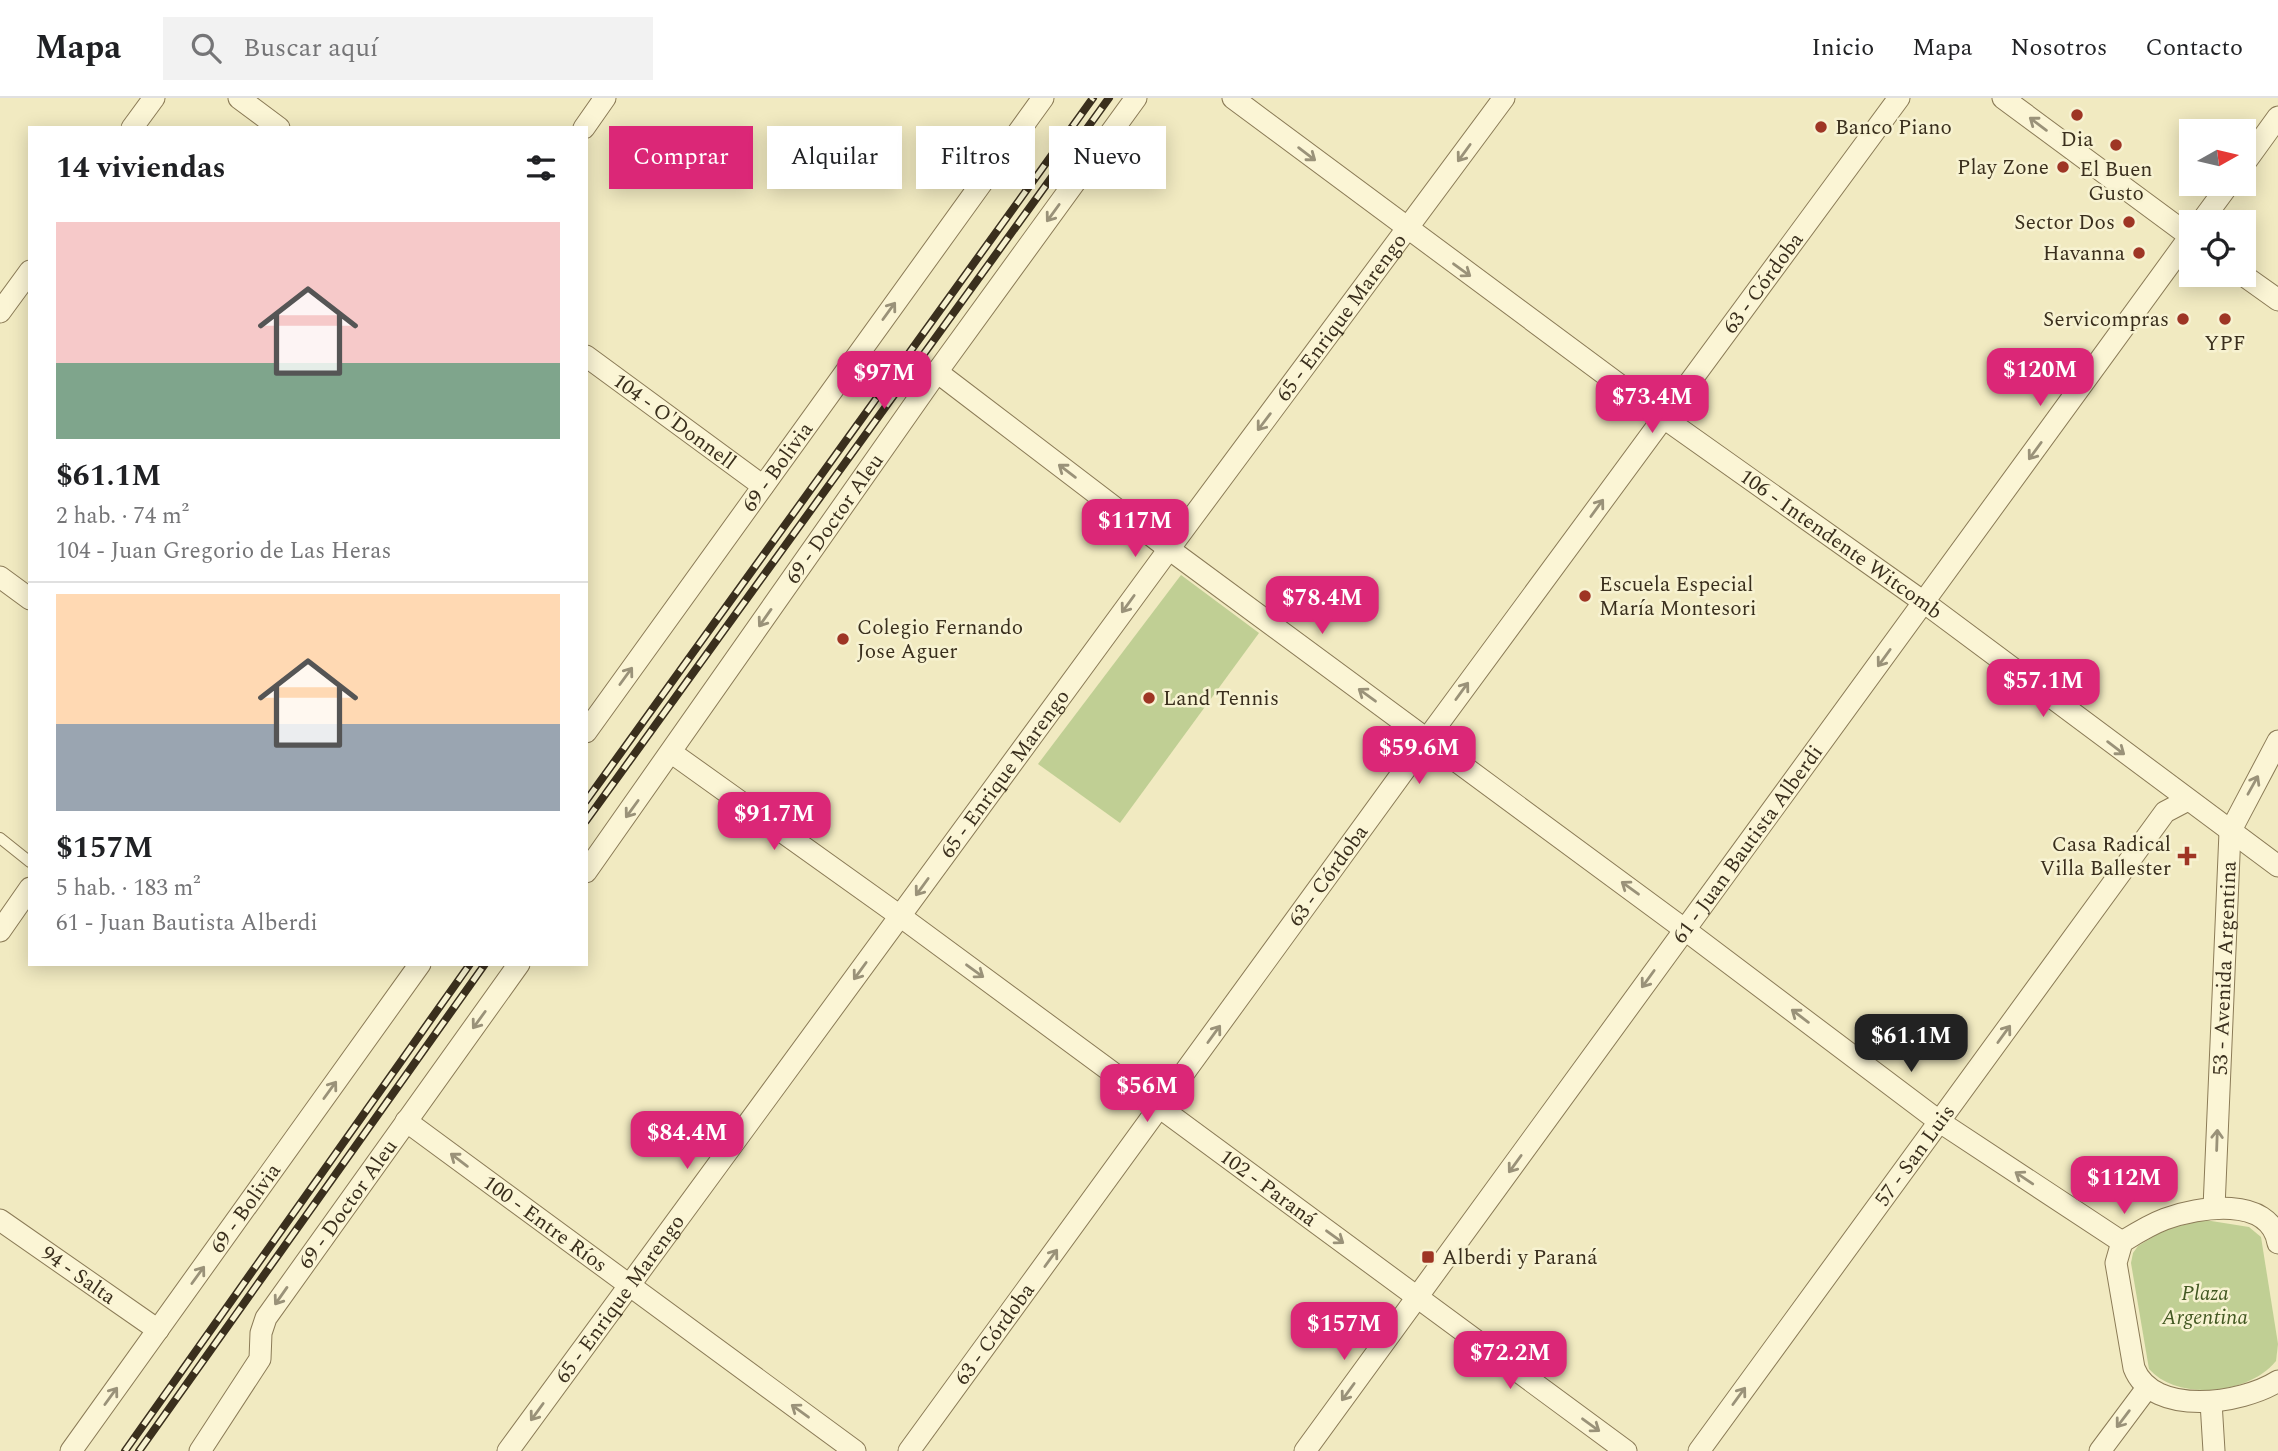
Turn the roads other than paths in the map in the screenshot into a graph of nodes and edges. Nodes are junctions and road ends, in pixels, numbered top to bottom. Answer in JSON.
{"nodes":[{"id":1,"x":154,"y":98,"type":"edge"},
{"id":2,"x":239,"y":98,"type":"edge"},
{"id":3,"x":606,"y":98,"type":"edge"},
{"id":4,"x":1043,"y":98,"type":"edge"},
{"id":5,"x":1136,"y":98,"type":"edge"},
{"id":6,"x":1233,"y":98,"type":"edge"},
{"id":7,"x":1504,"y":98,"type":"edge"},
{"id":8,"x":1899,"y":98,"type":"edge"},
{"id":9,"x":2003,"y":98,"type":"edge"},
{"id":10,"x":2278,"y":117,"type":"edge"},
{"id":11,"x":133,"y":126,"type":"edge"},
{"id":12,"x":276,"y":126,"type":"edge"},
{"id":13,"x":585,"y":126,"type":"edge"},
{"id":14,"x":2256,"y":147,"type":"edge"},
{"id":15,"x":2179,"y":223,"type":"edge"},
{"id":16,"x":1407,"y":229,"type":"junction"},
{"id":17,"x":2179,"y":252,"type":"edge"},
{"id":18,"x":28,"y":274,"type":"edge"},
{"id":19,"x":2256,"y":284,"type":"edge"},
{"id":20,"x":2278,"y":300,"type":"edge"},
{"id":21,"x":0,"y":312,"type":"edge"},
{"id":22,"x":588,"y":357,"type":"edge"},
{"id":23,"x":937,"y":372,"type":"junction"},
{"id":24,"x":1664,"y":418,"type":"junction"},
{"id":25,"x":762,"y":486,"type":"junction"},
{"id":26,"x":1169,"y":549,"type":"junction"},
{"id":27,"x":0,"y":577,"type":"edge"},
{"id":28,"x":28,"y":598,"type":"edge"},
{"id":29,"x":1925,"y":603,"type":"junction"},
{"id":30,"x":588,"y":729,"type":"edge"},
{"id":31,"x":1427,"y":739,"type":"junction"},
{"id":32,"x":2278,"y":741,"type":"edge"},
{"id":33,"x":672,"y":753,"type":"junction"},
{"id":34,"x":2186,"y":801,"type":"junction"},
{"id":35,"x":2230,"y":832,"type":"junction"},
{"id":36,"x":1,"y":840,"type":"edge"},
{"id":37,"x":28,"y":860,"type":"edge"},
{"id":38,"x":2278,"y":866,"type":"edge"},
{"id":39,"x":588,"y":869,"type":"edge"},
{"id":40,"x":28,"y":891,"type":"edge"},
{"id":41,"x":900,"y":916,"type":"junction"},
{"id":42,"x":3,"y":922,"type":"edge"},
{"id":43,"x":1685,"y":929,"type":"junction"},
{"id":44,"x":419,"y":966,"type":"edge"},
{"id":45,"x":518,"y":966,"type":"edge"},
{"id":46,"x":1161,"y":1108,"type":"junction"},
{"id":47,"x":406,"y":1121,"type":"junction"},
{"id":48,"x":1940,"y":1122,"type":"junction"},
{"id":49,"x":2214,"y":1208,"type":"junction"},
{"id":50,"x":2272,"y":1211,"type":"edge"},
{"id":51,"x":0,"y":1220,"type":"edge"},
{"id":52,"x":2122,"y":1242,"type":"junction"},
{"id":53,"x":2278,"y":1243,"type":"edge"},
{"id":54,"x":629,"y":1287,"type":"junction"},
{"id":55,"x":1418,"y":1298,"type":"junction"},
{"id":56,"x":158,"y":1330,"type":"junction"},
{"id":57,"x":2278,"y":1381,"type":"edge"},
{"id":58,"x":2147,"y":1388,"type":"junction"},
{"id":59,"x":2211,"y":1402,"type":"junction"},
{"id":60,"x":71,"y":1451,"type":"edge"},
{"id":61,"x":201,"y":1451,"type":"edge"},
{"id":62,"x":509,"y":1451,"type":"edge"},
{"id":63,"x":855,"y":1451,"type":"edge"},
{"id":64,"x":909,"y":1451,"type":"edge"},
{"id":65,"x":1305,"y":1451,"type":"edge"},
{"id":66,"x":1626,"y":1451,"type":"edge"},
{"id":67,"x":1699,"y":1451,"type":"edge"},
{"id":68,"x":2100,"y":1451,"type":"edge"},
{"id":69,"x":2214,"y":1451,"type":"edge"}],
"edges":[{"from":1,"to":11,"type":"street"},
{"from":2,"to":12,"type":"street"},
{"from":3,"to":13,"type":"street"},
{"from":25,"to":4,"type":"street","name":"69 - Bolivia","one_way":true},
{"from":5,"to":23,"type":"street","name":"69 - Doctor Aleu","one_way":true},
{"from":6,"to":16,"type":"street","name":"106 - Intendente Witcomb","one_way":true},
{"from":7,"to":16,"type":"street","name":"65 - Enrique Marengo","one_way":true},
{"from":8,"to":24,"type":"street","name":"63 - Córdoba"},
{"from":15,"to":9,"type":"street","one_way":true},
{"from":10,"to":14,"type":"street"},
{"from":16,"to":24,"type":"street","name":"106 - Intendente Witcomb","one_way":true},
{"from":16,"to":26,"type":"street","name":"65 - Enrique Marengo","one_way":true},
{"from":17,"to":29,"type":"street","name":"61 - Juan Bautista Alberdi","one_way":true},
{"from":18,"to":21,"type":"street"},
{"from":19,"to":20,"type":"street"},
{"from":22,"to":25,"type":"street","name":"104 - O'Donnell"},
{"from":26,"to":23,"type":"street","one_way":true},
{"from":23,"to":33,"type":"street","name":"69 - Doctor Aleu","one_way":true},
{"from":24,"to":29,"type":"street","name":"106 - Intendente Witcomb"},
{"from":31,"to":24,"type":"street","name":"63 - Córdoba","one_way":true},
{"from":30,"to":25,"type":"street","name":"69 - Bolivia","one_way":true},
{"from":31,"to":26,"type":"street","one_way":true},
{"from":26,"to":41,"type":"street","name":"65 - Enrique Marengo","one_way":true},
{"from":27,"to":28,"type":"street"},
{"from":29,"to":34,"type":"street","name":"106 - Intendente Witcomb","one_way":true},
{"from":29,"to":43,"type":"street","name":"61 - Juan Bautista Alberdi","one_way":true},
{"from":43,"to":31,"type":"street","one_way":true},
{"from":46,"to":31,"type":"street","name":"63 - Córdoba","one_way":true},
{"from":35,"to":32,"type":"street","name":"53 - Avenida Argentina","one_way":true},
{"from":33,"to":39,"type":"street","name":"69 - Doctor Aleu","one_way":true},
{"from":33,"to":41,"type":"street","name":"102 - Paraná"},
{"from":34,"to":35,"type":"street","name":"106 - Intendente Witcomb"},
{"from":48,"to":34,"type":"street","name":"57 - San Luis","one_way":true},
{"from":35,"to":38,"type":"street","name":"106 - Intendente Witcomb"},
{"from":49,"to":35,"type":"street","name":"53 - Avenida Argentina","one_way":true},
{"from":36,"to":37,"type":"lane"},
{"from":40,"to":42,"type":"street"},
{"from":41,"to":46,"type":"street","name":"102 - Paraná","one_way":true},
{"from":41,"to":54,"type":"street","name":"65 - Enrique Marengo","one_way":true},
{"from":48,"to":43,"type":"street","one_way":true},
{"from":43,"to":55,"type":"street","name":"61 - Juan Bautista Alberdi","one_way":true},
{"from":56,"to":44,"type":"street","name":"69 - Bolivia","one_way":true},
{"from":45,"to":47,"type":"street","name":"69 - Doctor Aleu","one_way":true},
{"from":46,"to":55,"type":"street","name":"102 - Paraná","one_way":true},
{"from":64,"to":46,"type":"street","name":"63 - Córdoba","one_way":true},
{"from":54,"to":47,"type":"street","name":"100 - Entre Ríos","one_way":true},
{"from":47,"to":61,"type":"street","name":"69 - Doctor Aleu","one_way":true},
{"from":52,"to":48,"type":"street","one_way":true},
{"from":67,"to":48,"type":"street","name":"57 - San Luis","one_way":true},
{"from":49,"to":50,"type":"street"},
{"from":49,"to":52,"type":"street"},
{"from":50,"to":53,"type":"street"},
{"from":51,"to":56,"type":"street","name":"94 - Salta"},
{"from":52,"to":58,"type":"street"},
{"from":54,"to":62,"type":"street","name":"65 - Enrique Marengo","one_way":true},
{"from":63,"to":54,"type":"street","name":"100 - Entre Ríos","one_way":true},
{"from":55,"to":65,"type":"street","name":"61 - Juan Bautista Alberdi","one_way":true},
{"from":55,"to":66,"type":"street","name":"102 - Paraná","one_way":true},
{"from":60,"to":56,"type":"street","name":"69 - Bolivia","one_way":true},
{"from":57,"to":59,"type":"street"},
{"from":58,"to":59,"type":"street"},
{"from":58,"to":68,"type":"street","one_way":true},
{"from":59,"to":69,"type":"street"}]}
